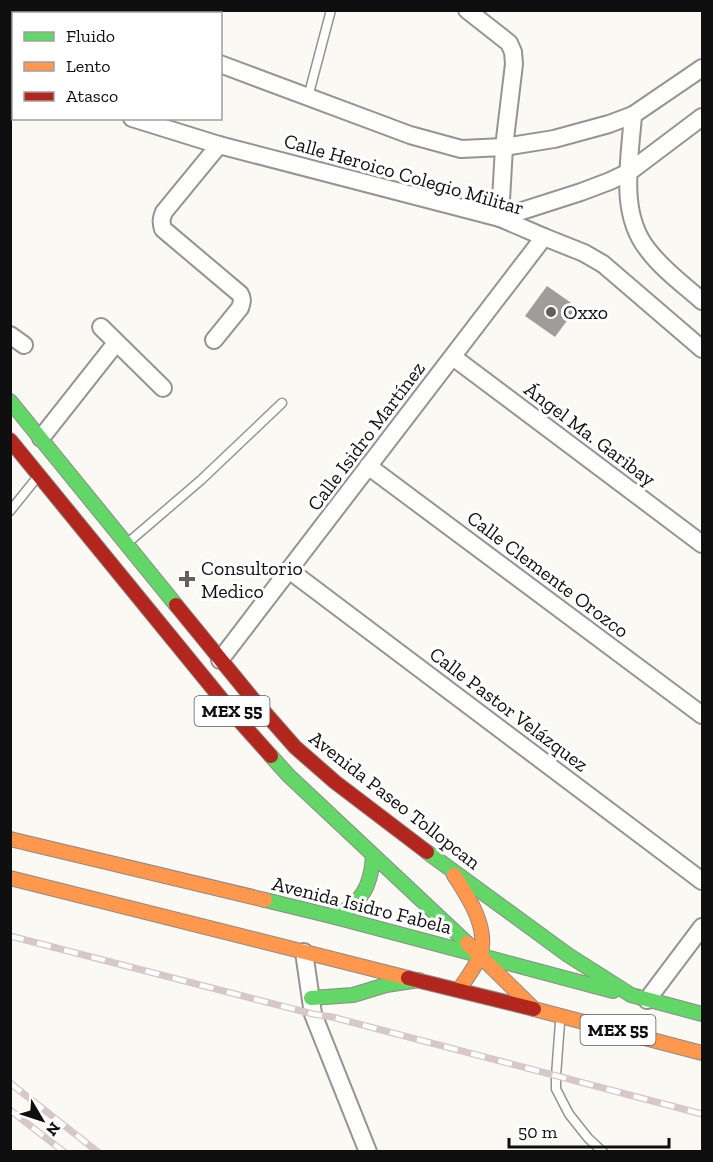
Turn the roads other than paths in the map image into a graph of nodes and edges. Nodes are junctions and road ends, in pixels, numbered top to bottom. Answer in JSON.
{"nodes":[{"id":1,"x":331,"y":10,"type":"edge"},
{"id":2,"x":467,"y":10,"type":"edge"},
{"id":3,"x":222,"y":65,"type":"edge"},
{"id":4,"x":702,"y":68,"type":"edge"},
{"id":5,"x":308,"y":97,"type":"junction"},
{"id":6,"x":633,"y":115,"type":"junction"},
{"id":7,"x":702,"y":117,"type":"edge"},
{"id":8,"x":138,"y":120,"type":"edge"},
{"id":9,"x":219,"y":145,"type":"junction"},
{"id":10,"x":504,"y":147,"type":"junction"},
{"id":11,"x":629,"y":172,"type":"junction"},
{"id":12,"x":500,"y":218,"type":"junction"},
{"id":13,"x":544,"y":237,"type":"junction"},
{"id":14,"x":702,"y":301,"type":"edge"},
{"id":15,"x":101,"y":327,"type":"dead end"},
{"id":16,"x":10,"y":334,"type":"edge"},
{"id":17,"x":214,"y":340,"type":"dead end"},
{"id":18,"x":117,"y":343,"type":"junction"},
{"id":19,"x":24,"y":345,"type":"dead end"},
{"id":20,"x":702,"y":349,"type":"edge"},
{"id":21,"x":453,"y":357,"type":"junction"},
{"id":22,"x":163,"y":388,"type":"dead end"},
{"id":23,"x":10,"y":401,"type":"edge"},
{"id":24,"x":282,"y":403,"type":"dead end"},
{"id":25,"x":41,"y":438,"type":"junction"},
{"id":26,"x":10,"y":440,"type":"edge"},
{"id":27,"x":368,"y":466,"type":"junction"},
{"id":28,"x":39,"y":475,"type":"junction"},
{"id":29,"x":10,"y":511,"type":"edge"},
{"id":30,"x":126,"y":544,"type":"junction"},
{"id":31,"x":702,"y":544,"type":"edge"},
{"id":32,"x":289,"y":570,"type":"junction"},
{"id":33,"x":220,"y":660,"type":"junction"},
{"id":34,"x":702,"y":715,"type":"edge"},
{"id":35,"x":10,"y":839,"type":"edge"},
{"id":36,"x":373,"y":856,"type":"junction"},
{"id":37,"x":450,"y":870,"type":"junction"},
{"id":38,"x":10,"y":878,"type":"edge"},
{"id":39,"x":702,"y":881,"type":"edge"},
{"id":40,"x":335,"y":917,"type":"junction"},
{"id":41,"x":702,"y":927,"type":"edge"},
{"id":42,"x":304,"y":952,"type":"junction"},
{"id":43,"x":480,"y":956,"type":"junction"},
{"id":44,"x":419,"y":980,"type":"junction"},
{"id":45,"x":459,"y":990,"type":"junction"},
{"id":46,"x":311,"y":998,"type":"junction"},
{"id":47,"x":639,"y":998,"type":"junction"},
{"id":48,"x":534,"y":1009,"type":"junction"},
{"id":49,"x":702,"y":1014,"type":"edge"},
{"id":50,"x":560,"y":1015,"type":"junction"},
{"id":51,"x":702,"y":1053,"type":"edge"},
{"id":52,"x":368,"y":1152,"type":"edge"},
{"id":53,"x":603,"y":1152,"type":"edge"}],
"edges":[{"from":1,"to":5,"type":"lane"},
{"from":2,"to":10,"type":"street"},
{"from":3,"to":5,"type":"street","name":"Calle Heroico Colegio Militar"},
{"from":4,"to":6,"type":"street","name":"Calle Heroico Colegio Militar"},
{"from":5,"to":10,"type":"street","name":"Calle Heroico Colegio Militar"},
{"from":6,"to":10,"type":"street","name":"Calle Heroico Colegio Militar"},
{"from":6,"to":11,"type":"street"},
{"from":7,"to":11,"type":"street"},
{"from":8,"to":9,"type":"street","name":"Calle Heroico Colegio Militar"},
{"from":9,"to":12,"type":"street","name":"Calle Heroico Colegio Militar"},
{"from":9,"to":17,"type":"street"},
{"from":10,"to":12,"type":"street"},
{"from":11,"to":12,"type":"street"},
{"from":11,"to":14,"type":"street"},
{"from":12,"to":13,"type":"street","name":"Calle Heroico Colegio Militar"},
{"from":13,"to":20,"type":"street","name":"Calle Heroico Colegio Militar"},
{"from":13,"to":21,"type":"street","name":"Calle Isidro Martínez"},
{"from":15,"to":18,"type":"street"},
{"from":16,"to":19,"type":"street"},
{"from":18,"to":22,"type":"street"},
{"from":18,"to":25,"type":"street"},
{"from":21,"to":27,"type":"street","name":"Calle Isidro Martínez"},
{"from":21,"to":31,"type":"street","name":"Ángel Ma. Garibay"},
{"from":23,"to":25,"type":"main road","name":"Avenida Paseo Tollopcan","number":"MEX 55"},
{"from":24,"to":30,"type":"lane"},
{"from":25,"to":30,"type":"main road","name":"Avenida Paseo Tollopcan","number":"MEX 55"},
{"from":26,"to":28,"type":"main road","number":"MEX 55"},
{"from":27,"to":32,"type":"street","name":"Calle Isidro Martínez"},
{"from":27,"to":34,"type":"street","name":"Calle Clemente Orozco"},
{"from":28,"to":29,"type":"lane"},
{"from":28,"to":36,"type":"main road","number":"MEX 55"},
{"from":30,"to":33,"type":"main road","name":"Avenida Paseo Tollopcan","number":"MEX 55"},
{"from":32,"to":33,"type":"street","name":"Calle Isidro Martínez"},
{"from":32,"to":39,"type":"street","name":"Calle Pastor Velázquez"},
{"from":33,"to":37,"type":"main road","name":"Avenida Paseo Tollopcan","number":"MEX 55"},
{"from":35,"to":40,"type":"main road","name":"Avenida Isidro Fabela","number":"MEX 55"},
{"from":36,"to":40,"type":"main road"},
{"from":36,"to":43,"type":"main road","number":"MEX 55"},
{"from":37,"to":43,"type":"main road"},
{"from":37,"to":47,"type":"main road","name":"Avenida Paseo Tollopcan","number":"MEX 55"},
{"from":38,"to":42,"type":"main road","number":"MEX 55"},
{"from":40,"to":43,"type":"main road","name":"Avenida Isidro Fabela","number":"MEX 55"},
{"from":41,"to":47,"type":"street"},
{"from":42,"to":44,"type":"main road","number":"MEX 55"},
{"from":42,"to":46,"type":"street"},
{"from":43,"to":45,"type":"main road"},
{"from":43,"to":47,"type":"main road","name":"Avenida Isidro Fabela","number":"MEX 55"},
{"from":43,"to":48,"type":"main road"},
{"from":44,"to":45,"type":"main road","number":"MEX 55"},
{"from":44,"to":46,"type":"main road"},
{"from":45,"to":48,"type":"main road","number":"MEX 55"},
{"from":46,"to":52,"type":"street"},
{"from":47,"to":49,"type":"main road","name":"Avenida Isidro Fabela","number":"MEX 55"},
{"from":48,"to":50,"type":"main road","number":"MEX 55"},
{"from":50,"to":51,"type":"main road","number":"MEX 55"},
{"from":50,"to":53,"type":"lane"}]}
